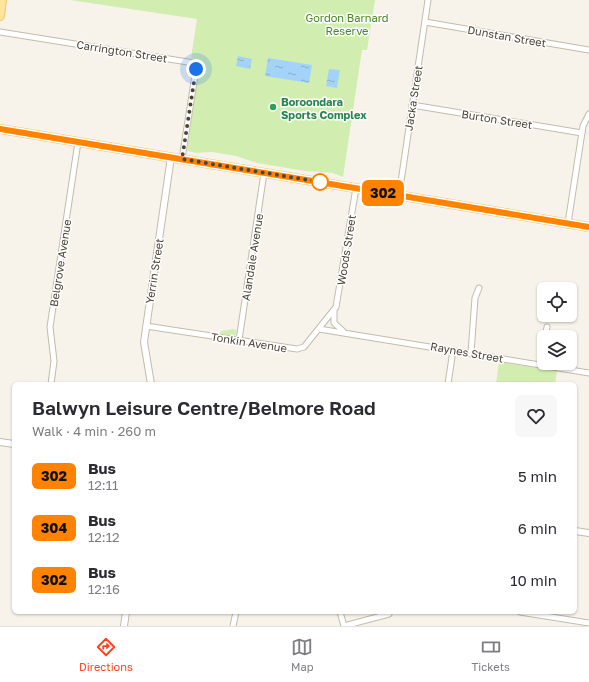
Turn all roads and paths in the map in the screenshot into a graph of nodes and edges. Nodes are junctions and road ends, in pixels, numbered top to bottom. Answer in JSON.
{"nodes":[{"id":1,"x":2,"y":0,"type":"edge"},
{"id":2,"x":428,"y":0,"type":"edge"},
{"id":3,"x":0,"y":16,"type":"edge"},
{"id":4,"x":425,"y":22,"type":"junction"},
{"id":5,"x":0,"y":32,"type":"edge"},
{"id":6,"x":589,"y":50,"type":"edge"},
{"id":7,"x":412,"y":105,"type":"junction"},
{"id":8,"x":589,"y":114,"type":"edge"},
{"id":9,"x":0,"y":129,"type":"edge"},
{"id":10,"x":582,"y":133,"type":"junction"},
{"id":11,"x":78,"y":142,"type":"junction"},
{"id":12,"x":171,"y":157,"type":"junction"},
{"id":13,"x":182,"y":159,"type":"junction"},
{"id":14,"x":264,"y":173,"type":"junction"},
{"id":15,"x":356,"y":188,"type":"junction"},
{"id":16,"x":399,"y":195,"type":"junction"},
{"id":17,"x":568,"y":223,"type":"junction"},
{"id":18,"x":589,"y":227,"type":"edge"},
{"id":19,"x":479,"y":288,"type":"dead end"},
{"id":20,"x":334,"y":310,"type":"junction"},
{"id":21,"x":146,"y":326,"type":"junction"},
{"id":22,"x":547,"y":327,"type":"dead end"},
{"id":23,"x":319,"y":329,"type":"junction"},
{"id":24,"x":546,"y":330,"type":"edge"},
{"id":25,"x":344,"y":332,"type":"junction"},
{"id":26,"x":239,"y":340,"type":"junction"},
{"id":27,"x":453,"y":350,"type":"junction"},
{"id":28,"x":471,"y":353,"type":"junction"},
{"id":29,"x":537,"y":364,"type":"edge"},
{"id":30,"x":571,"y":370,"type":"edge"},
{"id":31,"x":589,"y":373,"type":"edge"},
{"id":32,"x":51,"y":382,"type":"edge"},
{"id":33,"x":151,"y":382,"type":"edge"},
{"id":34,"x":448,"y":382,"type":"edge"},
{"id":35,"x":0,"y":442,"type":"edge"},
{"id":36,"x":12,"y":444,"type":"edge"},
{"id":37,"x":577,"y":531,"type":"edge"},
{"id":38,"x":589,"y":533,"type":"edge"},
{"id":39,"x":126,"y":614,"type":"edge"},
{"id":40,"x":236,"y":614,"type":"edge"},
{"id":41,"x":341,"y":614,"type":"edge"},
{"id":42,"x":389,"y":614,"type":"dead end"},
{"id":43,"x":533,"y":614,"type":"edge"},
{"id":44,"x":589,"y":623,"type":"edge"},
{"id":45,"x":124,"y":626,"type":"edge"},
{"id":46,"x":233,"y":626,"type":"edge"},
{"id":47,"x":344,"y":626,"type":"edge"}],
"edges":[{"from":1,"to":3,"type":"main road"},
{"from":2,"to":4,"type":"street","name":"Jacka Street"},
{"from":4,"to":6,"type":"street","name":"Dunstan Street"},
{"from":4,"to":7,"type":"street","name":"Jacka Street"},
{"from":5,"to":13,"type":"street","name":"Carrington Street"},
{"from":7,"to":10,"type":"street","name":"Burton Street"},
{"from":7,"to":16,"type":"street","name":"Jacka Street"},
{"from":8,"to":10,"type":"street"},
{"from":9,"to":11,"type":"main road"},
{"from":10,"to":17,"type":"street"},
{"from":11,"to":12,"type":"main road"},
{"from":11,"to":32,"type":"street","name":"Belgrove Avenue"},
{"from":12,"to":13,"type":"main road"},
{"from":12,"to":21,"type":"street","name":"Yerrin Street"},
{"from":13,"to":14,"type":"main road"},
{"from":14,"to":15,"type":"main road"},
{"from":14,"to":26,"type":"street","name":"Alandale Avenue"},
{"from":15,"to":16,"type":"main road"},
{"from":15,"to":20,"type":"street","name":"Woods Street"},
{"from":16,"to":17,"type":"main road"},
{"from":17,"to":18,"type":"main road"},
{"from":19,"to":28,"type":"street"},
{"from":20,"to":23,"type":"street","name":"Tonkin Avenue"},
{"from":20,"to":25,"type":"street"},
{"from":21,"to":26,"type":"street","name":"Tonkin Avenue"},
{"from":21,"to":33,"type":"street","name":"Yerrin Street"},
{"from":22,"to":24,"type":"street"},
{"from":23,"to":25,"type":"street","name":"Raynes Street"},
{"from":23,"to":26,"type":"street","name":"Tonkin Avenue"},
{"from":25,"to":27,"type":"street","name":"Raynes Street"},
{"from":27,"to":28,"type":"street","name":"Raynes Street"},
{"from":27,"to":34,"type":"street"},
{"from":28,"to":29,"type":"street","name":"Raynes Street"},
{"from":30,"to":31,"type":"street","name":"Raynes Street"},
{"from":35,"to":36,"type":"street"},
{"from":37,"to":38,"type":"street"},
{"from":39,"to":45,"type":"street"},
{"from":40,"to":46,"type":"street"},
{"from":41,"to":47,"type":"street"},
{"from":42,"to":47,"type":"street"},
{"from":43,"to":44,"type":"street"}]}
